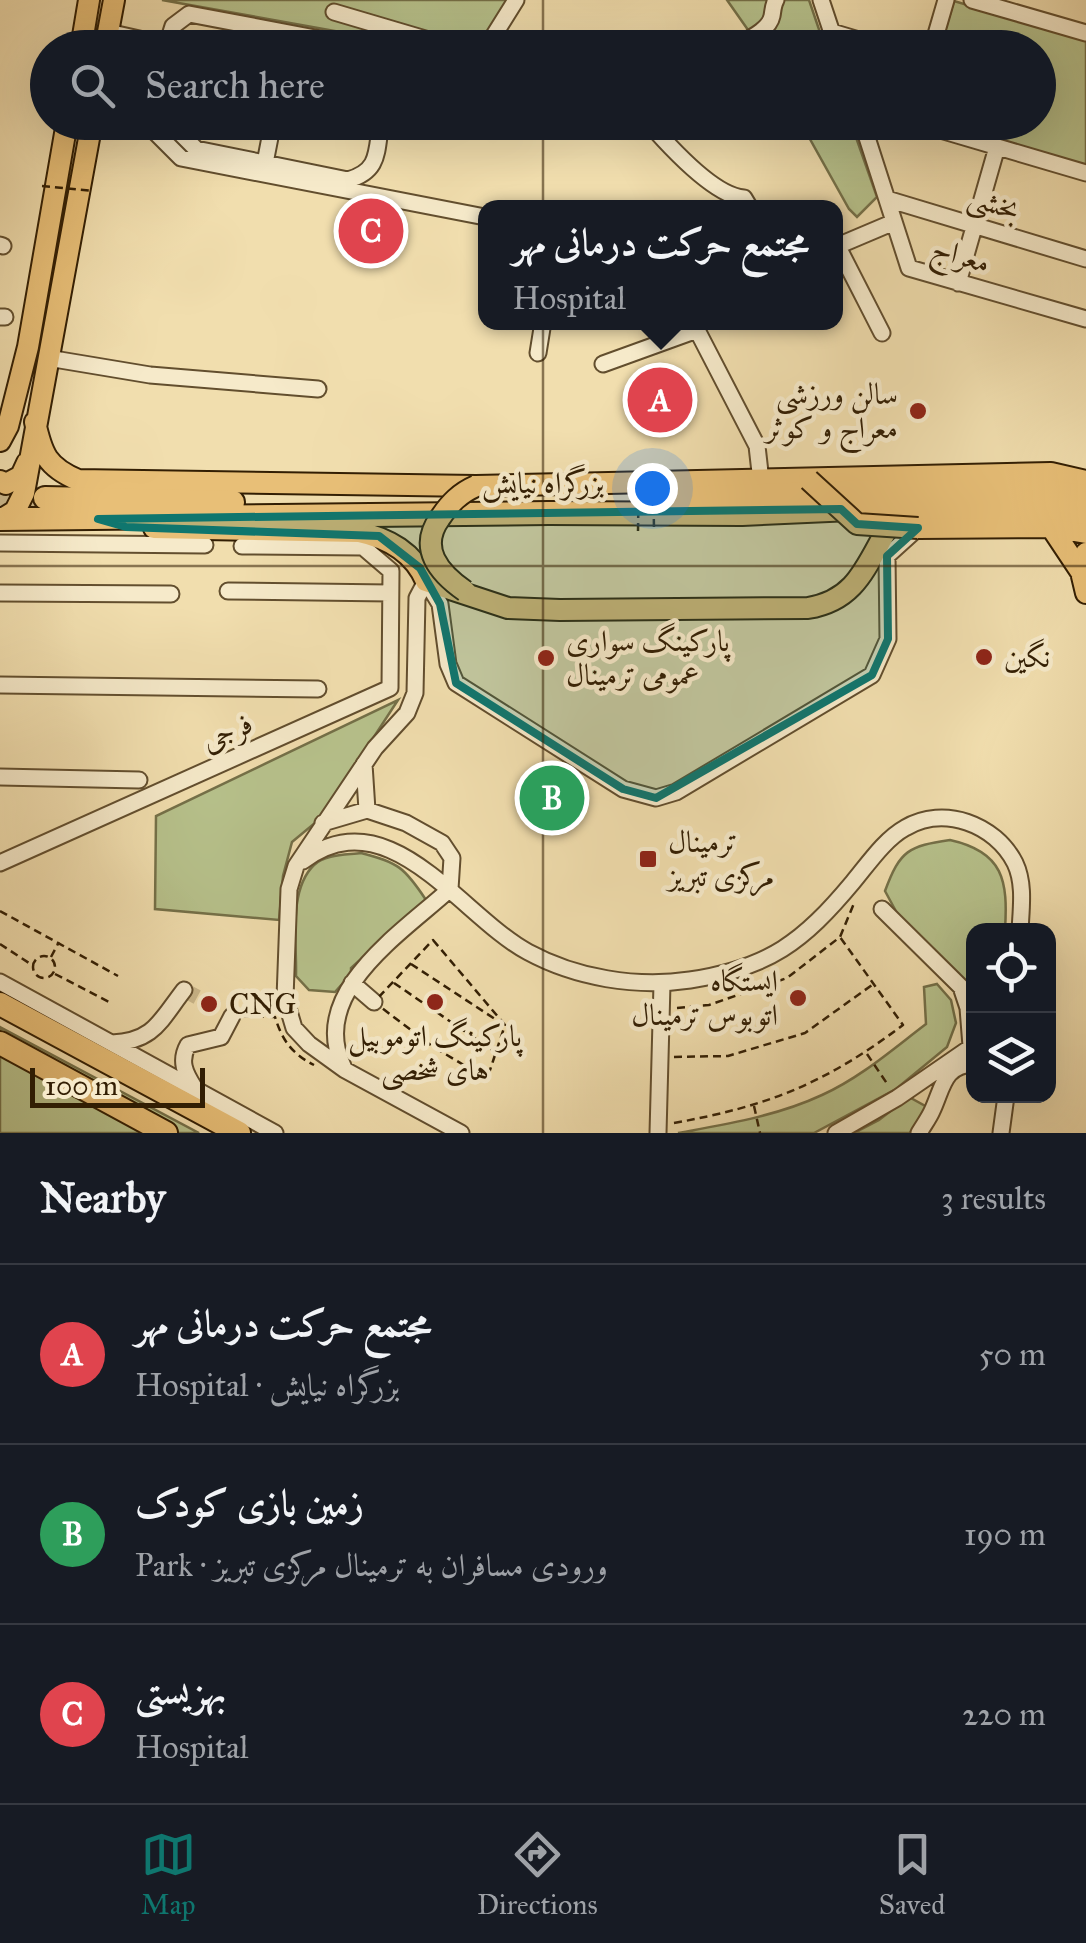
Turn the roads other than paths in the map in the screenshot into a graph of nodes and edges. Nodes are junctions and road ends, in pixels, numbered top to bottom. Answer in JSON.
{"nodes":[{"id":1,"x":89,"y":0,"type":"edge"},
{"id":2,"x":114,"y":0,"type":"edge"},
{"id":3,"x":516,"y":0,"type":"edge"},
{"id":4,"x":776,"y":0,"type":"edge"},
{"id":5,"x":821,"y":0,"type":"edge"},
{"id":6,"x":946,"y":0,"type":"edge"},
{"id":7,"x":972,"y":0,"type":"edge"},
{"id":8,"x":1038,"y":0,"type":"edge"},
{"id":9,"x":334,"y":12,"type":"dead end"},
{"id":10,"x":1034,"y":18,"type":"junction"},
{"id":11,"x":83,"y":30,"type":"edge"},
{"id":12,"x":109,"y":30,"type":"edge"},
{"id":13,"x":172,"y":30,"type":"edge"},
{"id":14,"x":273,"y":30,"type":"edge"},
{"id":15,"x":395,"y":30,"type":"edge"},
{"id":16,"x":497,"y":30,"type":"edge"},
{"id":17,"x":762,"y":30,"type":"edge"},
{"id":18,"x":831,"y":30,"type":"edge"},
{"id":19,"x":937,"y":30,"type":"edge"},
{"id":20,"x":1086,"y":33,"type":"edge"},
{"id":21,"x":64,"y":140,"type":"edge"},
{"id":22,"x":89,"y":140,"type":"edge"},
{"id":23,"x":163,"y":140,"type":"edge"},
{"id":24,"x":187,"y":140,"type":"edge"},
{"id":25,"x":269,"y":140,"type":"edge"},
{"id":26,"x":378,"y":140,"type":"edge"},
{"id":27,"x":667,"y":140,"type":"edge"},
{"id":28,"x":868,"y":140,"type":"edge"},
{"id":29,"x":973,"y":140,"type":"edge"},
{"id":30,"x":997,"y":147,"type":"junction"},
{"id":31,"x":265,"y":163,"type":"junction"},
{"id":32,"x":1086,"y":173,"type":"edge"},
{"id":33,"x":745,"y":200,"type":"edge"},
{"id":34,"x":887,"y":200,"type":"junction"},
{"id":35,"x":478,"y":216,"type":"edge"},
{"id":36,"x":894,"y":222,"type":"junction"},
{"id":37,"x":974,"y":226,"type":"junction"},
{"id":38,"x":843,"y":243,"type":"edge"},
{"id":39,"x":843,"y":259,"type":"edge"},
{"id":40,"x":1086,"y":259,"type":"edge"},
{"id":41,"x":958,"y":283,"type":"junction"},
{"id":42,"x":1086,"y":319,"type":"edge"},
{"id":43,"x":541,"y":330,"type":"edge"},
{"id":44,"x":882,"y":334,"type":"dead end"},
{"id":45,"x":538,"y":353,"type":"dead end"},
{"id":46,"x":48,"y":358,"type":"junction"},
{"id":47,"x":603,"y":364,"type":"dead end"},
{"id":48,"x":318,"y":389,"type":"dead end"},
{"id":49,"x":36,"y":422,"type":"junction"},
{"id":50,"x":3,"y":434,"type":"edge"},
{"id":51,"x":30,"y":456,"type":"junction"},
{"id":52,"x":809,"y":480,"type":"junction"},
{"id":53,"x":0,"y":481,"type":"edge"},
{"id":54,"x":762,"y":481,"type":"junction"},
{"id":55,"x":1086,"y":481,"type":"edge"},
{"id":56,"x":476,"y":486,"type":"junction"},
{"id":57,"x":1086,"y":496,"type":"edge"},
{"id":58,"x":45,"y":498,"type":"tunnel mouth"},
{"id":59,"x":1086,"y":513,"type":"edge"},
{"id":60,"x":1,"y":519,"type":"edge"},
{"id":61,"x":98,"y":519,"type":"junction"},
{"id":62,"x":889,"y":526,"type":"junction"},
{"id":63,"x":1051,"y":527,"type":"junction"},
{"id":64,"x":918,"y":528,"type":"junction"},
{"id":65,"x":1086,"y":533,"type":"edge"},
{"id":66,"x":0,"y":544,"type":"edge"},
{"id":67,"x":205,"y":545,"type":"dead end"},
{"id":68,"x":242,"y":546,"type":"dead end"},
{"id":69,"x":1083,"y":563,"type":"edge"},
{"id":70,"x":426,"y":581,"type":"junction"},
{"id":71,"x":228,"y":591,"type":"dead end"},
{"id":72,"x":390,"y":592,"type":"junction"},
{"id":73,"x":465,"y":592,"type":"junction"},
{"id":74,"x":1086,"y":593,"type":"edge"},
{"id":75,"x":0,"y":594,"type":"edge"},
{"id":76,"x":171,"y":594,"type":"dead end"},
{"id":77,"x":0,"y":685,"type":"edge"},
{"id":78,"x":318,"y":689,"type":"dead end"},
{"id":79,"x":364,"y":764,"type":"junction"},
{"id":80,"x":0,"y":777,"type":"edge"},
{"id":81,"x":138,"y":780,"type":"dead end"},
{"id":82,"x":367,"y":810,"type":"junction"},
{"id":83,"x":323,"y":822,"type":"junction"},
{"id":84,"x":0,"y":863,"type":"edge"},
{"id":85,"x":296,"y":866,"type":"junction"},
{"id":86,"x":450,"y":889,"type":"junction"},
{"id":87,"x":882,"y":908,"type":"dead end"},
{"id":88,"x":1020,"y":923,"type":"edge"},
{"id":89,"x":0,"y":982,"type":"edge"},
{"id":90,"x":352,"y":983,"type":"junction"},
{"id":91,"x":662,"y":984,"type":"junction"},
{"id":92,"x":184,"y":990,"type":"dead end"},
{"id":93,"x":374,"y":1002,"type":"road end"},
{"id":94,"x":0,"y":1004,"type":"edge"},
{"id":95,"x":969,"y":1013,"type":"edge"},
{"id":96,"x":232,"y":1016,"type":"road end"},
{"id":97,"x":0,"y":1043,"type":"edge"},
{"id":98,"x":112,"y":1043,"type":"junction"},
{"id":99,"x":966,"y":1050,"type":"edge"},
{"id":100,"x":966,"y":1064,"type":"edge"},
{"id":101,"x":345,"y":1070,"type":"junction"},
{"id":102,"x":196,"y":1091,"type":"junction"},
{"id":103,"x":1005,"y":1103,"type":"edge"},
{"id":104,"x":658,"y":1129,"type":"edge"},
{"id":105,"x":166,"y":1133,"type":"edge"},
{"id":106,"x":239,"y":1133,"type":"edge"},
{"id":107,"x":275,"y":1133,"type":"edge"},
{"id":108,"x":461,"y":1133,"type":"edge"},
{"id":109,"x":836,"y":1133,"type":"edge"},
{"id":110,"x":919,"y":1133,"type":"edge"},
{"id":111,"x":1002,"y":1133,"type":"edge"}],
"edges":[{"from":1,"to":11,"type":"main road"},
{"from":2,"to":12,"type":"main road"},
{"from":3,"to":16,"type":"street"},
{"from":4,"to":17,"type":"street"},
{"from":5,"to":18,"type":"street"},
{"from":6,"to":19,"type":"street"},
{"from":7,"to":10,"type":"street"},
{"from":8,"to":10,"type":"street"},
{"from":9,"to":15,"type":"street"},
{"from":10,"to":20,"type":"street"},
{"from":13,"to":14,"type":"street"},
{"from":21,"to":50,"type":"main road"},
{"from":22,"to":46,"type":"main road"},
{"from":23,"to":35,"type":"street"},
{"from":24,"to":31,"type":"street"},
{"from":25,"to":31,"type":"street"},
{"from":26,"to":31,"type":"street"},
{"from":27,"to":33,"type":"street"},
{"from":28,"to":34,"type":"street","name":"معراج"},
{"from":29,"to":30,"type":"street"},
{"from":30,"to":32,"type":"street"},
{"from":30,"to":37,"type":"street"},
{"from":34,"to":36,"type":"street","name":"معراج"},
{"from":34,"to":37,"type":"street","name":"بخشی"},
{"from":36,"to":38,"type":"street"},
{"from":36,"to":41,"type":"street","name":"معراج"},
{"from":37,"to":40,"type":"street","name":"بخشی"},
{"from":37,"to":41,"type":"street"},
{"from":39,"to":44,"type":"street"},
{"from":41,"to":42,"type":"street","name":"معراج"},
{"from":43,"to":45,"type":"street"},
{"from":46,"to":48,"type":"street"},
{"from":46,"to":49,"type":"main road"},
{"from":47,"to":54,"type":"street"},
{"from":49,"to":51,"type":"main road"},
{"from":49,"to":56,"type":"main road"},
{"from":51,"to":53,"type":"main road"},
{"from":51,"to":60,"type":"main road"},
{"from":52,"to":54,"type":"main road"},
{"from":52,"to":55,"type":"main road"},
{"from":52,"to":62,"type":"main road","bridge":true},
{"from":54,"to":56,"type":"main road"},
{"from":56,"to":73,"type":"main road","bridge":true},
{"from":57,"to":58,"type":"highway","name":"بزرگراه نیایش"},
{"from":59,"to":61,"type":"highway","name":"بزرگراه نیایش"},
{"from":60,"to":61,"type":"highway","name":"بزرگراه نیایش"},
{"from":61,"to":70,"type":"main road"},
{"from":62,"to":64,"type":"main road","bridge":true},
{"from":62,"to":73,"type":"main road"},
{"from":63,"to":64,"type":"main road"},
{"from":63,"to":65,"type":"main road"},
{"from":63,"to":69,"type":"main road"},
{"from":64,"to":70,"type":"street"},
{"from":66,"to":67,"type":"street"},
{"from":68,"to":72,"type":"street"},
{"from":69,"to":74,"type":"main road"},
{"from":70,"to":73,"type":"main road"},
{"from":70,"to":79,"type":"street"},
{"from":71,"to":72,"type":"street"},
{"from":72,"to":84,"type":"street","name":"فرجی"},
{"from":75,"to":76,"type":"street"},
{"from":77,"to":78,"type":"street"},
{"from":79,"to":82,"type":"street"},
{"from":79,"to":83,"type":"street"},
{"from":80,"to":81,"type":"street"},
{"from":82,"to":83,"type":"street"},
{"from":82,"to":86,"type":"street"},
{"from":83,"to":85,"type":"street"},
{"from":85,"to":86,"type":"street"},
{"from":85,"to":101,"type":"street"},
{"from":86,"to":90,"type":"street"},
{"from":86,"to":91,"type":"street"},
{"from":87,"to":95,"type":"street"},
{"from":88,"to":91,"type":"street"},
{"from":89,"to":98,"type":"street"},
{"from":90,"to":93,"type":"street"},
{"from":90,"to":101,"type":"street"},
{"from":91,"to":104,"type":"street"},
{"from":92,"to":98,"type":"street"},
{"from":94,"to":106,"type":"highway"},
{"from":96,"to":102,"type":"street"},
{"from":97,"to":105,"type":"highway"},
{"from":98,"to":102,"type":"street"},
{"from":99,"to":109,"type":"street"},
{"from":100,"to":110,"type":"street"},
{"from":101,"to":108,"type":"street"},
{"from":102,"to":107,"type":"street"},
{"from":103,"to":111,"type":"street"}]}
